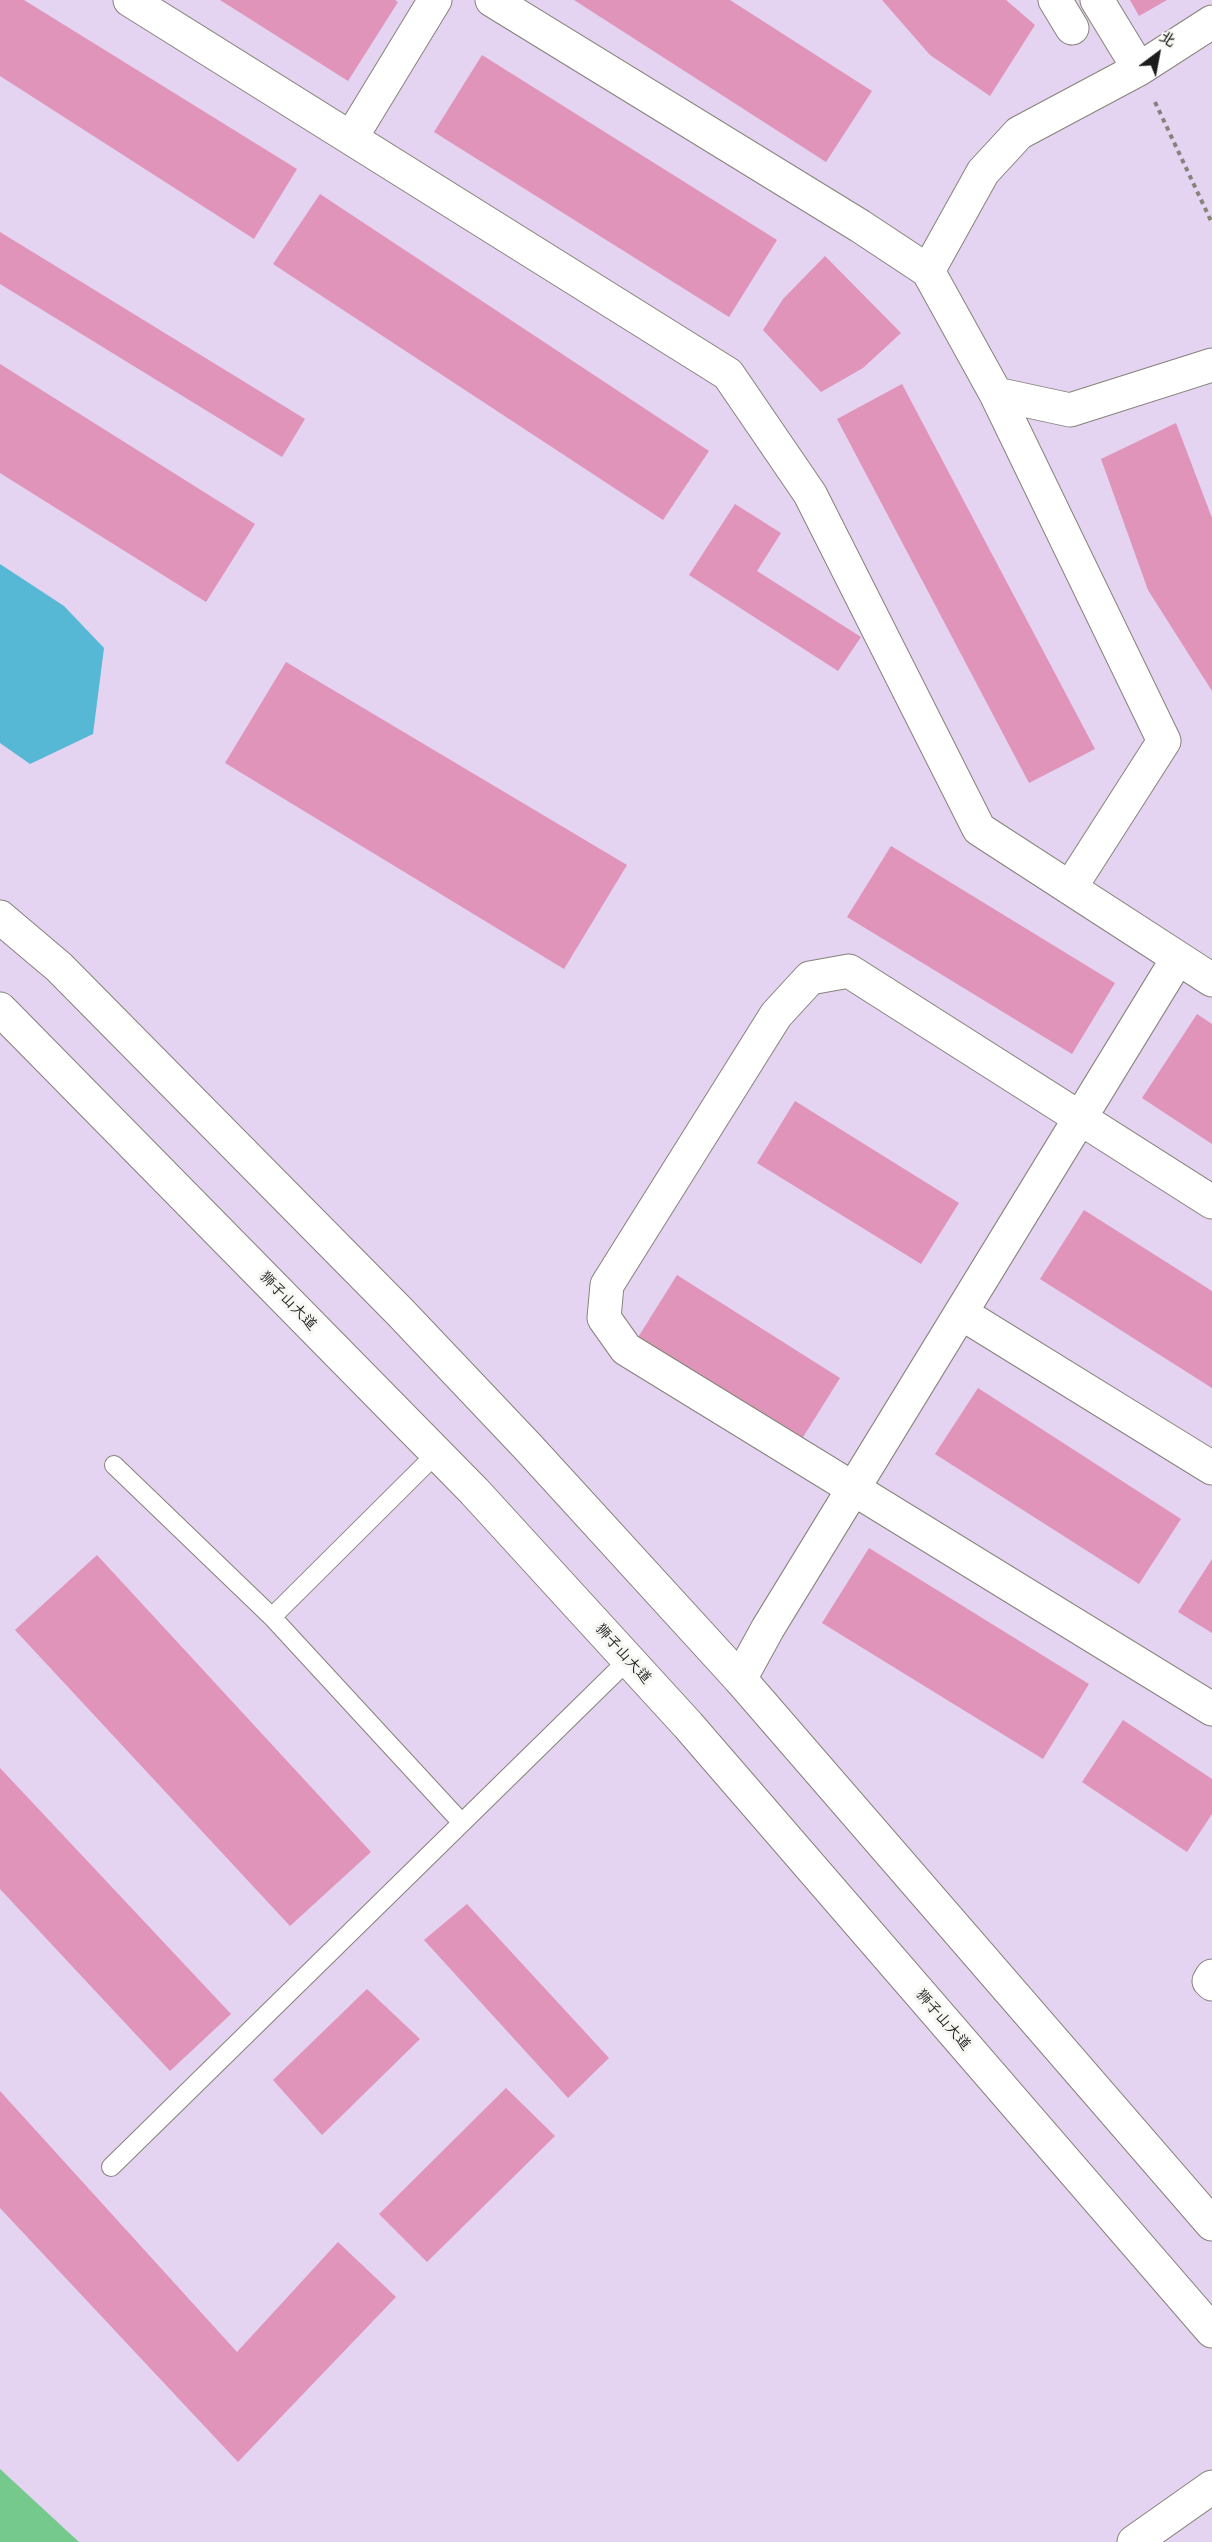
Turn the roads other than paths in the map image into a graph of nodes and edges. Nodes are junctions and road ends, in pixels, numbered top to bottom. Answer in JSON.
{"nodes":[{"id":1,"x":130,"y":0,"type":"edge"},
{"id":2,"x":435,"y":0,"type":"edge"},
{"id":3,"x":492,"y":0,"type":"edge"},
{"id":4,"x":1055,"y":0,"type":"edge"},
{"id":5,"x":1097,"y":0,"type":"edge"},
{"id":6,"x":1212,"y":22,"type":"edge"},
{"id":7,"x":1072,"y":28,"type":"dead end"},
{"id":8,"x":1139,"y":69,"type":"junction"},
{"id":9,"x":351,"y":138,"type":"junction"},
{"id":10,"x":928,"y":271,"type":"junction"},
{"id":11,"x":1212,"y":365,"type":"edge"},
{"id":12,"x":996,"y":394,"type":"junction"},
{"id":13,"x":1070,"y":888,"type":"junction"},
{"id":14,"x":0,"y":917,"type":"edge"},
{"id":15,"x":1178,"y":958,"type":"junction"},
{"id":16,"x":1212,"y":980,"type":"edge"},
{"id":17,"x":0,"y":1008,"type":"edge"},
{"id":18,"x":1079,"y":1119,"type":"junction"},
{"id":19,"x":1212,"y":1202,"type":"edge"},
{"id":20,"x":961,"y":1313,"type":"junction"},
{"id":21,"x":437,"y":1453,"type":"junction"},
{"id":22,"x":114,"y":1465,"type":"dead end"},
{"id":23,"x":1212,"y":1468,"type":"edge"},
{"id":24,"x":853,"y":1490,"type":"junction"},
{"id":25,"x":272,"y":1617,"type":"junction"},
{"id":26,"x":628,"y":1660,"type":"junction"},
{"id":27,"x":740,"y":1679,"type":"junction"},
{"id":28,"x":1212,"y":1709,"type":"edge"},
{"id":29,"x":462,"y":1823,"type":"junction"},
{"id":30,"x":1212,"y":1976,"type":"edge"},
{"id":31,"x":1212,"y":1983,"type":"edge"},
{"id":32,"x":111,"y":2167,"type":"dead end"},
{"id":33,"x":1212,"y":2224,"type":"edge"},
{"id":34,"x":1212,"y":2331,"type":"edge"},
{"id":35,"x":1212,"y":2487,"type":"edge"},
{"id":36,"x":1134,"y":2542,"type":"edge"}],
"edges":[{"from":1,"to":9,"type":"street"},
{"from":2,"to":9,"type":"street"},
{"from":3,"to":10,"type":"street"},
{"from":4,"to":7,"type":"street"},
{"from":5,"to":8,"type":"street"},
{"from":6,"to":8,"type":"street"},
{"from":8,"to":10,"type":"street"},
{"from":9,"to":13,"type":"street"},
{"from":10,"to":12,"type":"street"},
{"from":11,"to":12,"type":"street"},
{"from":12,"to":13,"type":"street"},
{"from":13,"to":15,"type":"street"},
{"from":14,"to":27,"type":"street"},
{"from":15,"to":16,"type":"street"},
{"from":15,"to":18,"type":"street"},
{"from":17,"to":21,"type":"street","name":"狮子山大道"},
{"from":18,"to":19,"type":"street"},
{"from":18,"to":20,"type":"street"},
{"from":18,"to":24,"type":"street"},
{"from":20,"to":23,"type":"street"},
{"from":20,"to":24,"type":"street"},
{"from":21,"to":25,"type":"lane"},
{"from":21,"to":26,"type":"street","name":"狮子山大道"},
{"from":22,"to":25,"type":"lane"},
{"from":24,"to":27,"type":"street"},
{"from":24,"to":28,"type":"street"},
{"from":25,"to":29,"type":"lane"},
{"from":26,"to":29,"type":"lane"},
{"from":26,"to":34,"type":"street","name":"狮子山大道"},
{"from":27,"to":33,"type":"street"},
{"from":29,"to":32,"type":"lane"},
{"from":30,"to":31,"type":"street"},
{"from":35,"to":36,"type":"street"}]}
